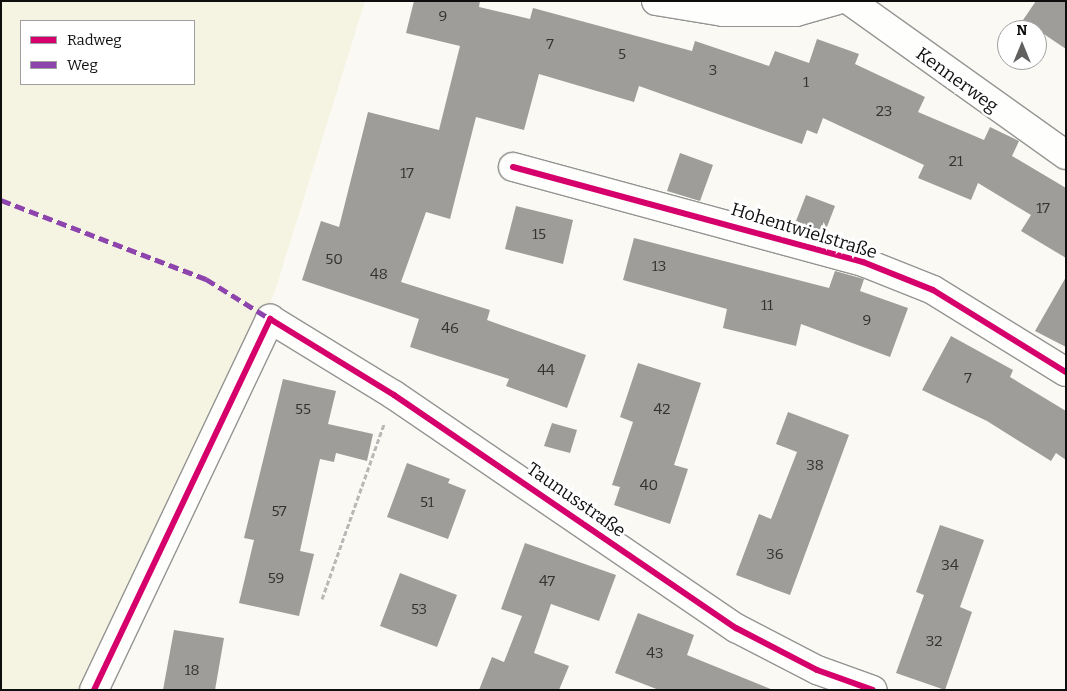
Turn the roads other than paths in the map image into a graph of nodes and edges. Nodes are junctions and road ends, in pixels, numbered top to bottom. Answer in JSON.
{"nodes":[{"id":1,"x":656,"y":1,"type":"edge"},
{"id":2,"x":834,"y":1,"type":"edge"},
{"id":3,"x":850,"y":1,"type":"edge"},
{"id":4,"x":1066,"y":155,"type":"edge"},
{"id":5,"x":514,"y":167,"type":"dead end"},
{"id":6,"x":1066,"y":372,"type":"edge"},
{"id":7,"x":94,"y":690,"type":"edge"},
{"id":8,"x":873,"y":690,"type":"edge"}],
"edges":[{"from":1,"to":2,"type":"street"},
{"from":3,"to":4,"type":"street","name":"Kennerweg"},
{"from":5,"to":6,"type":"street","name":"Hohentwielstraße"},
{"from":7,"to":8,"type":"street","name":"Taunusstraße"}]}
